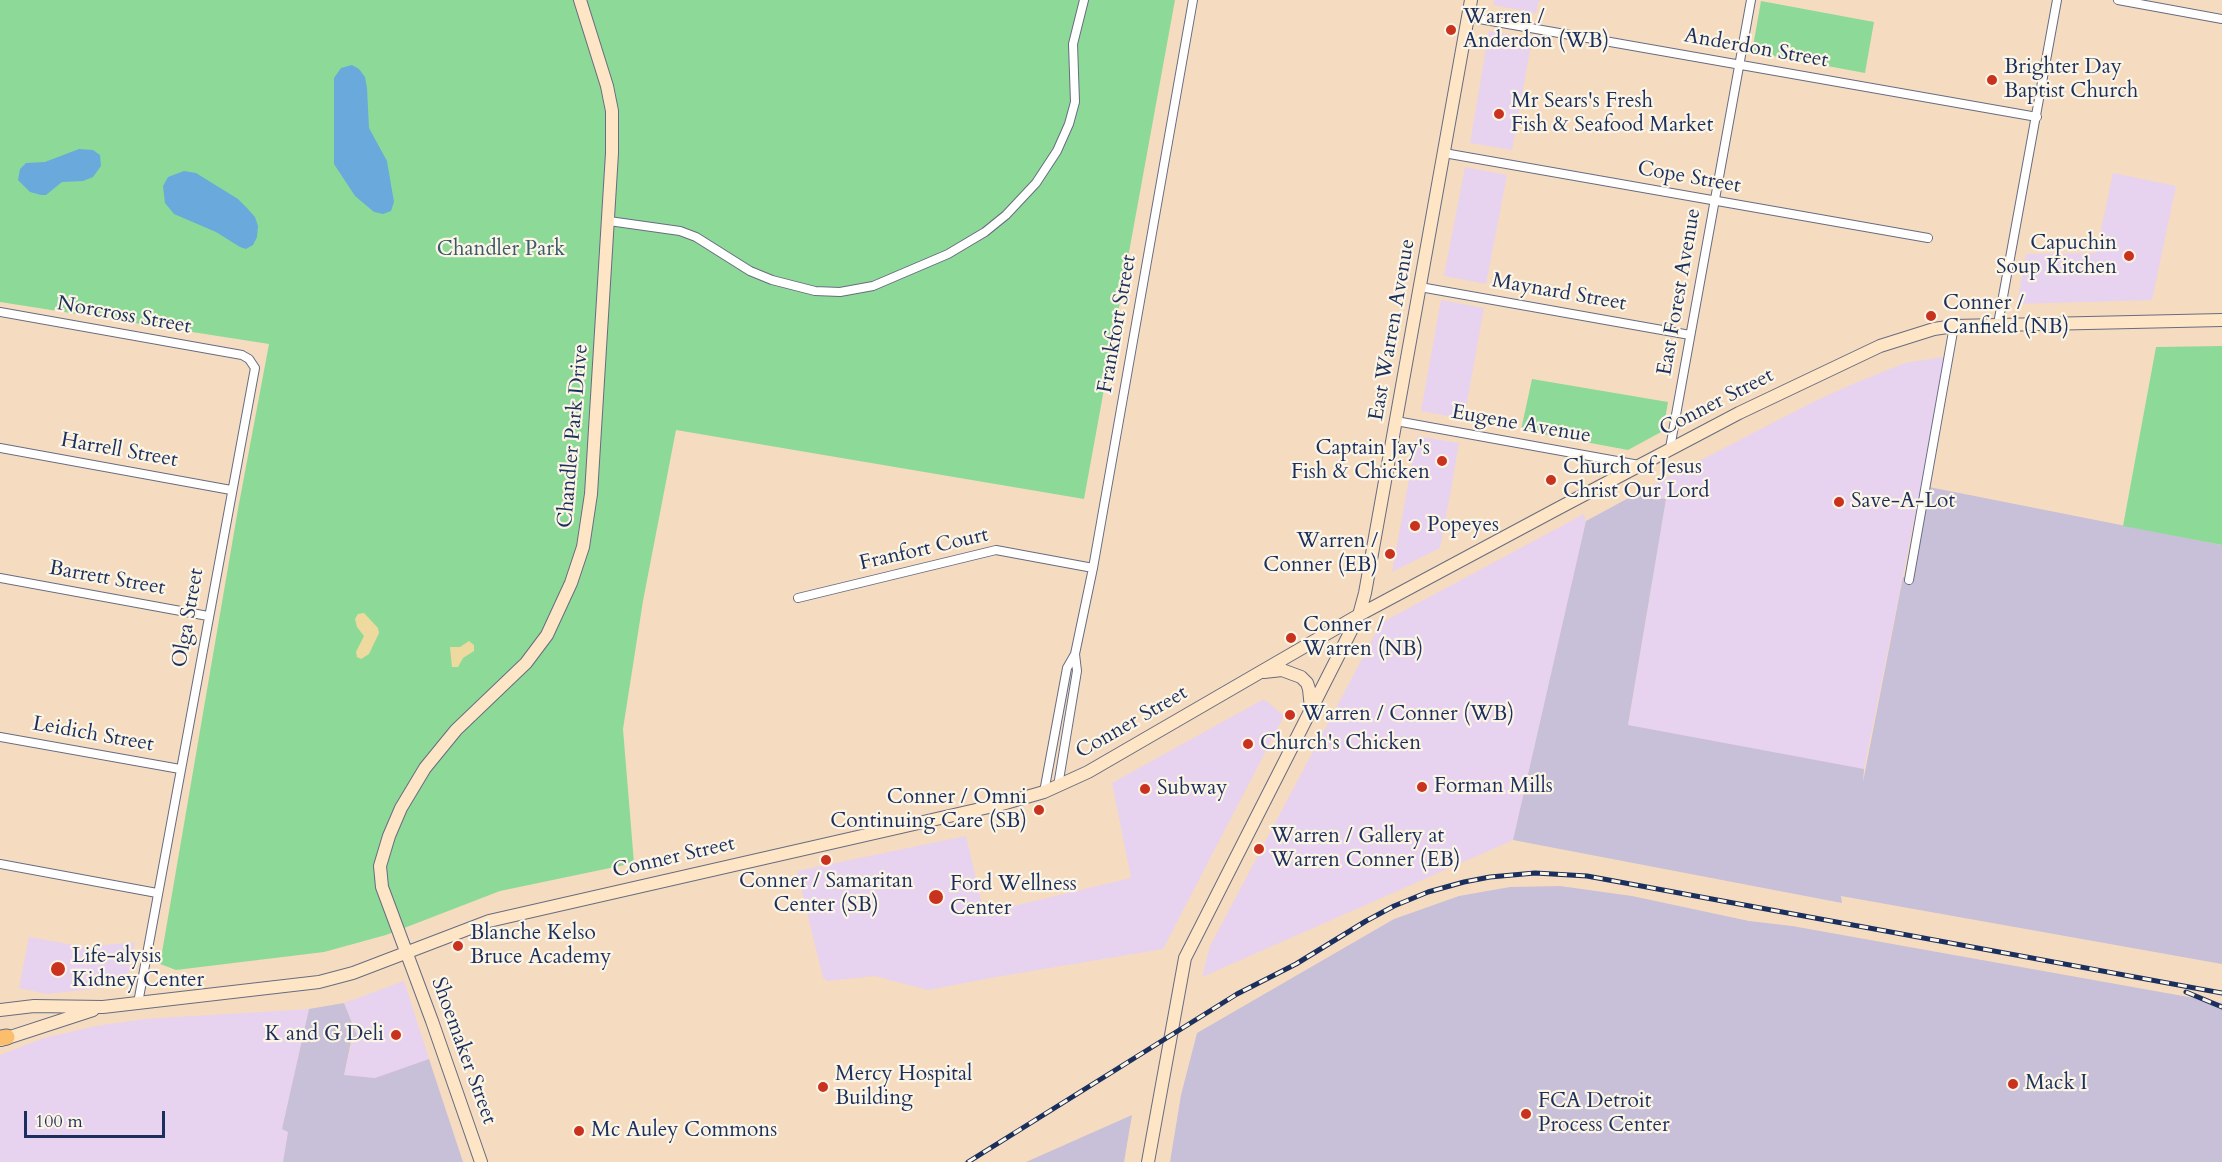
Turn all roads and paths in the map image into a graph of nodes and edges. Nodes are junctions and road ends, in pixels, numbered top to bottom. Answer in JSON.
{"nodes":[{"id":1,"x":580,"y":0,"type":"edge"},
{"id":2,"x":1084,"y":0,"type":"edge"},
{"id":3,"x":1193,"y":0,"type":"edge"},
{"id":4,"x":1471,"y":0,"type":"edge"},
{"id":5,"x":1751,"y":0,"type":"edge"},
{"id":6,"x":2057,"y":0,"type":"edge"},
{"id":7,"x":2118,"y":0,"type":"edge"},
{"id":8,"x":1468,"y":17,"type":"junction"},
{"id":9,"x":2222,"y":19,"type":"edge"},
{"id":10,"x":1739,"y":65,"type":"junction"},
{"id":11,"x":2037,"y":117,"type":"junction"},
{"id":12,"x":1444,"y":153,"type":"junction"},
{"id":13,"x":1714,"y":201,"type":"junction"},
{"id":14,"x":609,"y":220,"type":"junction"},
{"id":15,"x":1928,"y":238,"type":"dead end"},
{"id":16,"x":1420,"y":287,"type":"junction"},
{"id":17,"x":0,"y":312,"type":"edge"},
{"id":18,"x":2222,"y":320,"type":"edge"},
{"id":19,"x":1998,"y":324,"type":"junction"},
{"id":20,"x":1954,"y":326,"type":"junction"},
{"id":21,"x":1690,"y":335,"type":"junction"},
{"id":22,"x":242,"y":355,"type":"joint"},
{"id":23,"x":1396,"y":421,"type":"junction"},
{"id":24,"x":0,"y":448,"type":"edge"},
{"id":25,"x":1670,"y":448,"type":"junction"},
{"id":26,"x":1640,"y":465,"type":"junction"},
{"id":27,"x":231,"y":490,"type":"junction"},
{"id":28,"x":1093,"y":568,"type":"junction"},
{"id":29,"x":0,"y":578,"type":"edge"},
{"id":30,"x":1909,"y":580,"type":"dead end"},
{"id":31,"x":798,"y":598,"type":"dead end"},
{"id":32,"x":1359,"y":615,"type":"junction"},
{"id":33,"x":208,"y":616,"type":"junction"},
{"id":34,"x":1075,"y":654,"type":"junction"},
{"id":35,"x":1260,"y":672,"type":"junction"},
{"id":36,"x":1311,"y":708,"type":"junction"},
{"id":37,"x":0,"y":736,"type":"edge"},
{"id":38,"x":180,"y":769,"type":"junction"},
{"id":39,"x":1058,"y":786,"type":"junction"},
{"id":40,"x":1044,"y":792,"type":"junction"},
{"id":41,"x":0,"y":864,"type":"edge"},
{"id":42,"x":157,"y":893,"type":"junction"},
{"id":43,"x":407,"y":953,"type":"junction"},
{"id":44,"x":0,"y":1003,"type":"edge"},
{"id":45,"x":138,"y":1003,"type":"junction"},
{"id":46,"x":34,"y":1006,"type":"junction"},
{"id":47,"x":102,"y":1007,"type":"junction"},
{"id":48,"x":0,"y":1010,"type":"edge"},
{"id":49,"x":2,"y":1039,"type":"edge"},
{"id":50,"x":481,"y":1162,"type":"edge"},
{"id":51,"x":1148,"y":1162,"type":"edge"}],
"edges":[{"from":1,"to":14,"type":"main road","name":"Chandler Park Drive"},
{"from":2,"to":14,"type":"street"},
{"from":3,"to":28,"type":"street","name":"Frankfort Street"},
{"from":4,"to":8,"type":"main road","name":"East Warren Avenue"},
{"from":5,"to":10,"type":"street","name":"East Forest Avenue"},
{"from":6,"to":11,"type":"street"},
{"from":7,"to":9,"type":"street"},
{"from":8,"to":10,"type":"street","name":"Anderdon Street"},
{"from":8,"to":12,"type":"main road","name":"East Warren Avenue"},
{"from":10,"to":11,"type":"street","name":"Anderdon Street"},
{"from":10,"to":13,"type":"street","name":"East Forest Avenue"},
{"from":11,"to":19,"type":"street"},
{"from":12,"to":13,"type":"street","name":"Cope Street"},
{"from":12,"to":16,"type":"main road","name":"East Warren Avenue"},
{"from":13,"to":15,"type":"street","name":"Cope Street"},
{"from":13,"to":21,"type":"street","name":"East Forest Avenue"},
{"from":14,"to":43,"type":"main road","name":"Chandler Park Drive"},
{"from":16,"to":21,"type":"street","name":"Maynard Street"},
{"from":16,"to":23,"type":"main road","name":"East Warren Avenue"},
{"from":17,"to":22,"type":"street","name":"Norcross Street"},
{"from":18,"to":19,"type":"main road","name":"Conner Street"},
{"from":19,"to":20,"type":"main road","name":"Conner Street"},
{"from":20,"to":25,"type":"main road","name":"Conner Street"},
{"from":20,"to":30,"type":"street"},
{"from":21,"to":25,"type":"street","name":"East Forest Avenue"},
{"from":22,"to":27,"type":"street","name":"Olga Street"},
{"from":23,"to":26,"type":"street","name":"Eugene Avenue"},
{"from":23,"to":32,"type":"main road","name":"East Warren Avenue"},
{"from":24,"to":27,"type":"street","name":"Harrell Street"},
{"from":25,"to":26,"type":"main road","name":"Conner Street"},
{"from":26,"to":32,"type":"main road","name":"Conner Street"},
{"from":27,"to":33,"type":"street","name":"Olga Street"},
{"from":28,"to":31,"type":"street","name":"Franfort Court"},
{"from":28,"to":34,"type":"street","name":"Frankfort Street"},
{"from":29,"to":33,"type":"street","name":"Barrett Street"},
{"from":32,"to":35,"type":"main road","name":"Conner Street"},
{"from":32,"to":36,"type":"main road","name":"East Warren Avenue"},
{"from":33,"to":38,"type":"street","name":"Olga Street"},
{"from":34,"to":39,"type":"street"},
{"from":34,"to":40,"type":"street"},
{"from":35,"to":36,"type":"main road"},
{"from":35,"to":39,"type":"main road","name":"Conner Street"},
{"from":36,"to":51,"type":"main road","name":"East Warren Avenue"},
{"from":37,"to":38,"type":"street","name":"Leidich Street"},
{"from":38,"to":42,"type":"street","name":"Olga Street"},
{"from":39,"to":40,"type":"main road","name":"Conner Street"},
{"from":40,"to":43,"type":"main road","name":"Conner Street"},
{"from":41,"to":42,"type":"street"},
{"from":42,"to":45,"type":"street","name":"Olga Street"},
{"from":43,"to":45,"type":"main road","name":"Conner Street"},
{"from":43,"to":50,"type":"main road","name":"Shoemaker Street"},
{"from":44,"to":46,"type":"street"},
{"from":45,"to":47,"type":"main road","name":"Conner Street"},
{"from":46,"to":47,"type":"main road","name":"Conner Street"},
{"from":46,"to":48,"type":"main road","name":"Conner Street"},
{"from":47,"to":49,"type":"main road"}]}
